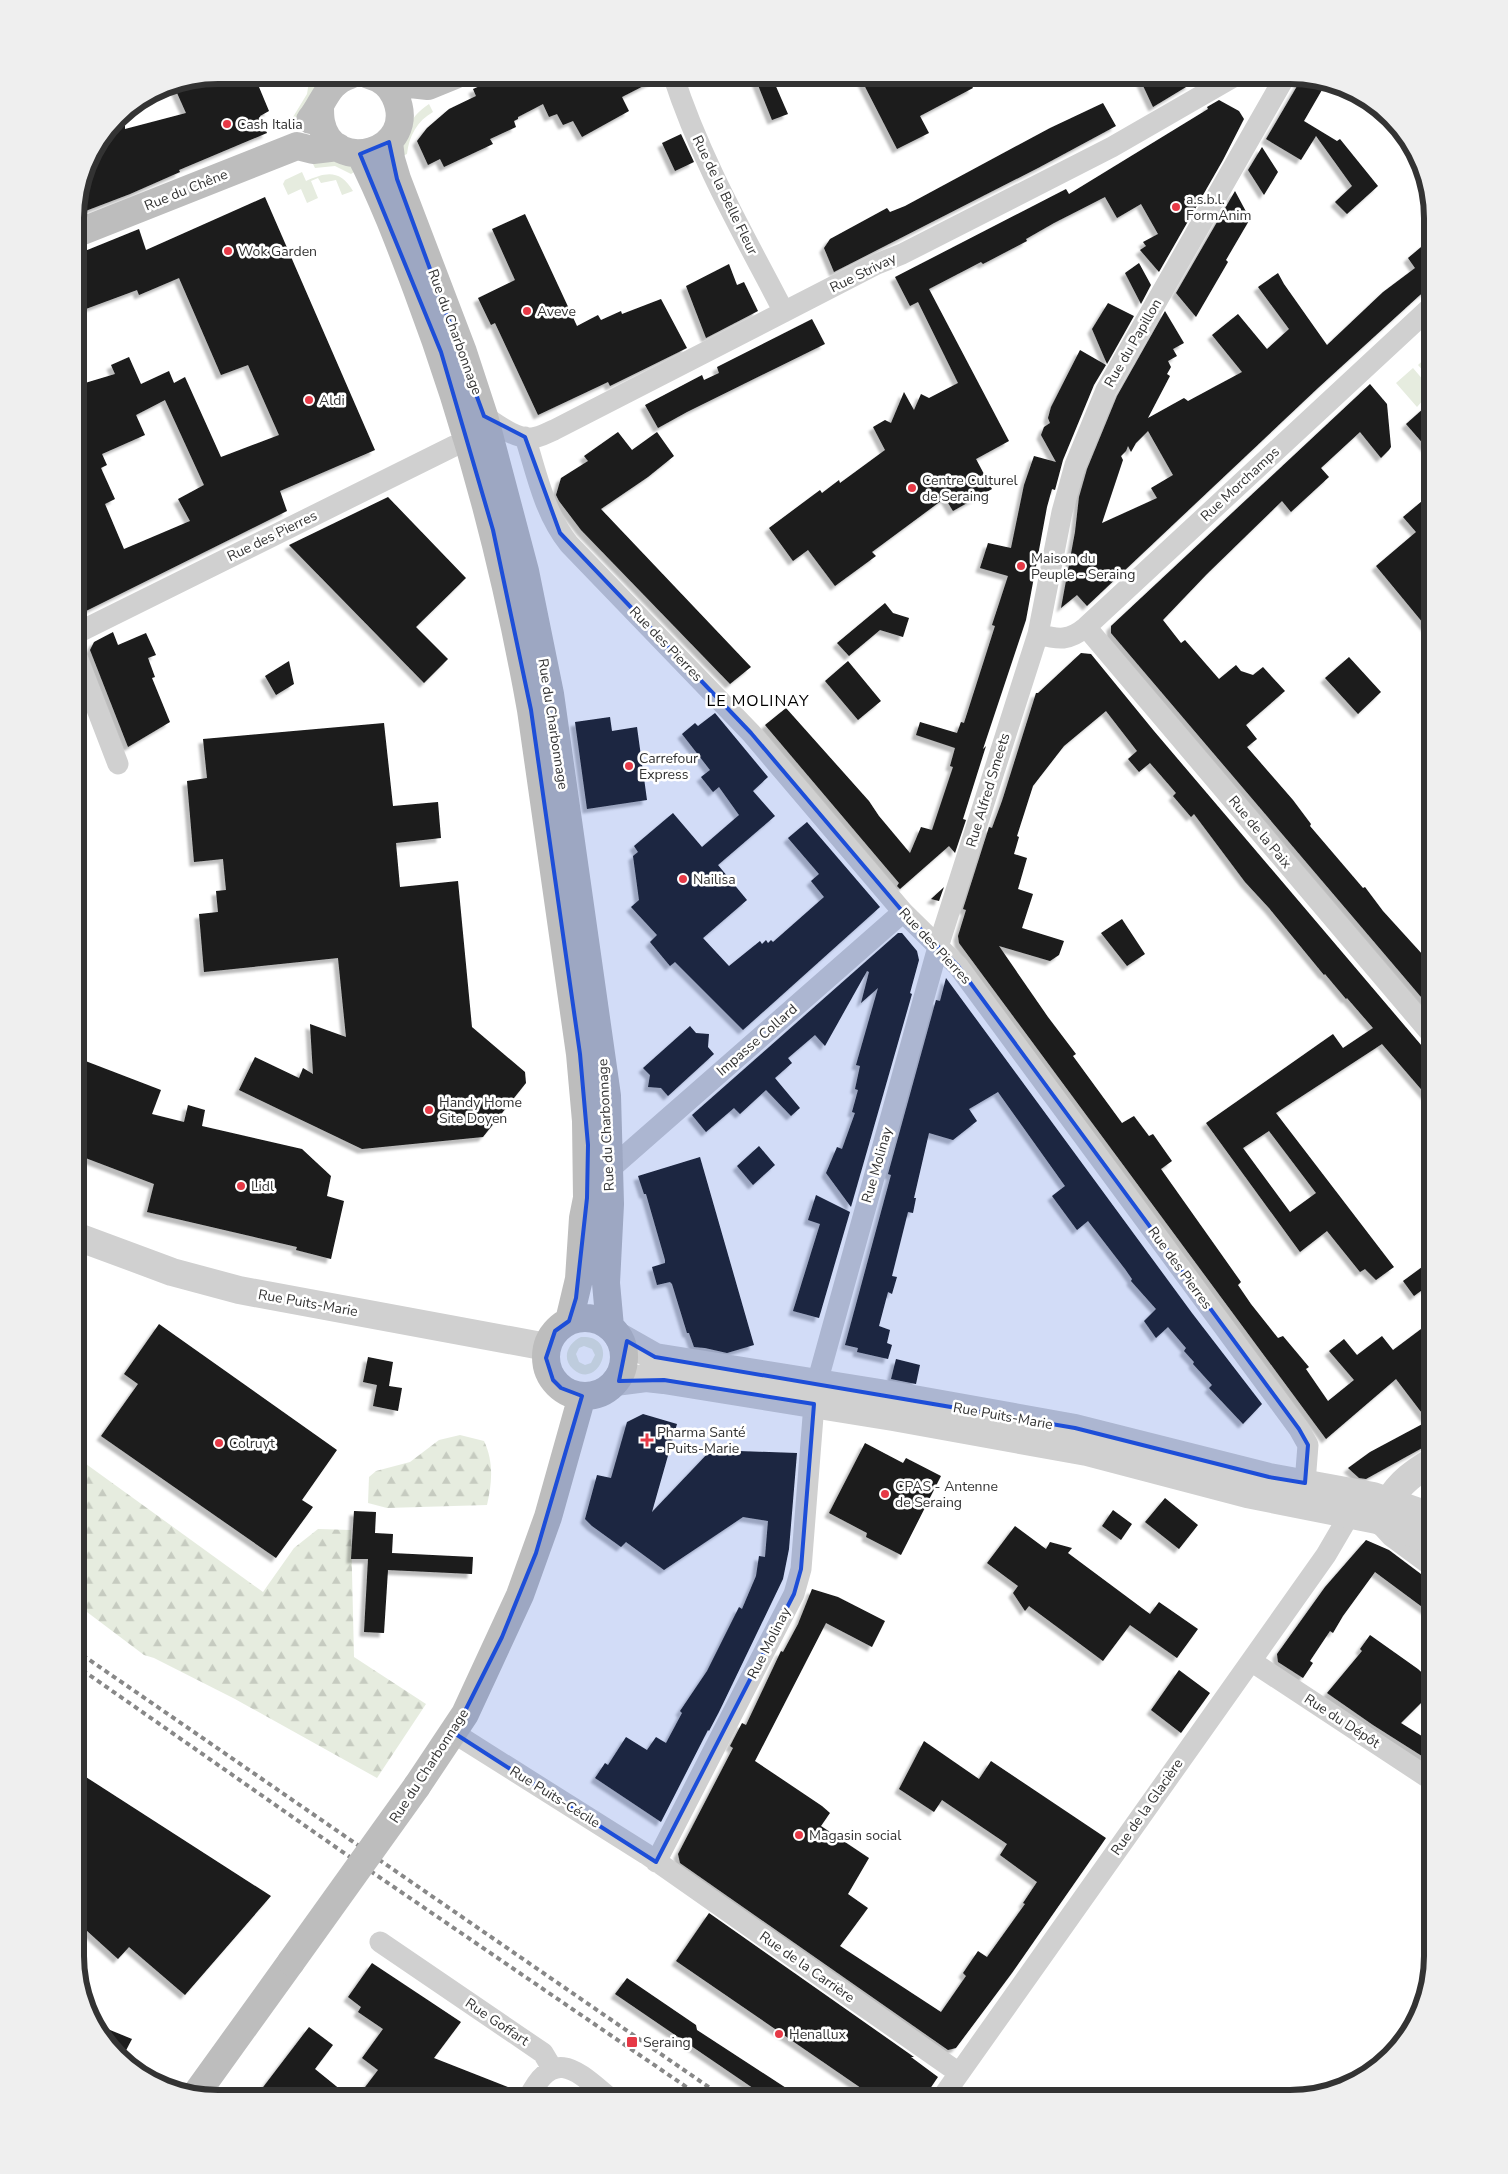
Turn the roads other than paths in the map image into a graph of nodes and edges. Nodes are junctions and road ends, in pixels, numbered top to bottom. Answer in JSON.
{"nodes":[{"id":1,"x":384,"y":84,"type":"edge"},
{"id":2,"x":415,"y":84,"type":"edge"},
{"id":3,"x":433,"y":84,"type":"edge"},
{"id":4,"x":676,"y":84,"type":"edge"},
{"id":5,"x":1221,"y":84,"type":"edge"},
{"id":6,"x":1281,"y":84,"type":"edge"},
{"id":7,"x":332,"y":86,"type":"edge"},
{"id":8,"x":428,"y":86,"type":"junction"},
{"id":9,"x":400,"y":117,"type":"junction"},
{"id":10,"x":389,"y":142,"type":"junction"},
{"id":11,"x":297,"y":146,"type":"junction"},
{"id":12,"x":349,"y":151,"type":"junction"},
{"id":13,"x":84,"y":230,"type":"edge"},
{"id":14,"x":784,"y":312,"type":"junction"},
{"id":15,"x":1424,"y":313,"type":"edge"},
{"id":16,"x":484,"y":416,"type":"junction"},
{"id":17,"x":525,"y":437,"type":"junction"},
{"id":18,"x":470,"y":441,"type":"junction"},
{"id":19,"x":1086,"y":627,"type":"junction"},
{"id":20,"x":84,"y":630,"type":"edge"},
{"id":21,"x":1038,"y":634,"type":"junction"},
{"id":22,"x":84,"y":675,"type":"edge"},
{"id":23,"x":118,"y":764,"type":"dead end"},
{"id":24,"x":903,"y":912,"type":"junction"},
{"id":25,"x":938,"y":947,"type":"junction"},
{"id":26,"x":1424,"y":1025,"type":"edge"},
{"id":27,"x":610,"y":1169,"type":"junction"},
{"id":28,"x":84,"y":1240,"type":"edge"},
{"id":29,"x":570,"y":1321,"type":"junction"},
{"id":30,"x":614,"y":1331,"type":"junction"},
{"id":31,"x":547,"y":1347,"type":"junction"},
{"id":32,"x":615,"y":1382,"type":"junction"},
{"id":33,"x":816,"y":1394,"type":"junction"},
{"id":34,"x":582,"y":1396,"type":"junction"},
{"id":35,"x":1424,"y":1467,"type":"edge"},
{"id":36,"x":1305,"y":1483,"type":"junction"},
{"id":37,"x":1383,"y":1510,"type":"junction"},
{"id":38,"x":1350,"y":1514,"type":"junction"},
{"id":39,"x":1424,"y":1516,"type":"edge"},
{"id":40,"x":1424,"y":1535,"type":"edge"},
{"id":41,"x":1424,"y":1560,"type":"edge"},
{"id":42,"x":1250,"y":1661,"type":"junction"},
{"id":43,"x":454,"y":1733,"type":"junction"},
{"id":44,"x":1424,"y":1775,"type":"edge"},
{"id":45,"x":656,"y":1862,"type":"junction"},
{"id":46,"x":380,"y":1942,"type":"dead end"},
{"id":47,"x":552,"y":2068,"type":"junction"},
{"id":48,"x":959,"y":2072,"type":"junction"},
{"id":49,"x":200,"y":2089,"type":"edge"},
{"id":50,"x":532,"y":2090,"type":"edge"},
{"id":51,"x":599,"y":2090,"type":"edge"},
{"id":52,"x":947,"y":2090,"type":"edge"}],
"edges":[{"from":1,"to":9,"type":"main road"},
{"from":2,"to":8,"type":"main road"},
{"from":3,"to":8,"type":"main road"},
{"from":4,"to":14,"type":"street","name":"Rue de la Belle Fleur"},
{"from":5,"to":14,"type":"street","name":"Rue Strivay"},
{"from":6,"to":21,"type":"street","name":"Rue du Papillon"},
{"from":7,"to":11,"type":"main road"},
{"from":7,"to":12,"type":"main road"},
{"from":8,"to":9,"type":"main road"},
{"from":9,"to":10,"type":"main road"},
{"from":10,"to":12,"type":"main road","name":"Rue du Chêne"},
{"from":10,"to":16,"type":"main road","name":"Rue du Charbonnage"},
{"from":11,"to":12,"type":"main road","name":"Rue du Chêne"},
{"from":11,"to":13,"type":"main road","name":"Rue du Chêne"},
{"from":12,"to":18,"type":"main road","name":"Rue du Charbonnage"},
{"from":14,"to":17,"type":"street","name":"Rue Strivay"},
{"from":15,"to":19,"type":"street","name":"Rue Morchamps"},
{"from":16,"to":17,"type":"street"},
{"from":16,"to":27,"type":"main road","name":"Rue du Charbonnage"},
{"from":17,"to":24,"type":"street","name":"Rue des Pierres"},
{"from":18,"to":20,"type":"street","name":"Rue des Pierres"},
{"from":18,"to":29,"type":"main road","name":"Rue du Charbonnage"},
{"from":19,"to":21,"type":"street","name":"Rue Morchamps"},
{"from":19,"to":26,"type":"street","name":"Rue de la Paix"},
{"from":21,"to":25,"type":"street","name":"Rue Alfred Smeets"},
{"from":22,"to":23,"type":"street"},
{"from":24,"to":25,"type":"street","name":"Rue des Pierres"},
{"from":24,"to":27,"type":"street","name":"Impasse Collard"},
{"from":25,"to":33,"type":"street","name":"Rue Molinay"},
{"from":25,"to":36,"type":"street","name":"Rue des Pierres"},
{"from":27,"to":30,"type":"main road","name":"Rue du Charbonnage"},
{"from":28,"to":31,"type":"street","name":"Rue Puits-Marie"},
{"from":29,"to":30,"type":"main road"},
{"from":29,"to":31,"type":"main road"},
{"from":30,"to":32,"type":"main road","name":"Rue du Charbonnage"},
{"from":30,"to":33,"type":"street","name":"Rue Puits-Marie"},
{"from":31,"to":34,"type":"main road"},
{"from":32,"to":33,"type":"street","name":"Rue Puits-Marie"},
{"from":32,"to":34,"type":"main road"},
{"from":33,"to":36,"type":"street","name":"Rue Puits-Marie"},
{"from":33,"to":38,"type":"street","name":"Rue Puits-Marie"},
{"from":33,"to":45,"type":"street","name":"Rue Molinay"},
{"from":34,"to":43,"type":"main road","name":"Rue du Charbonnage"},
{"from":35,"to":37,"type":"street"},
{"from":36,"to":37,"type":"street","name":"Rue Puits-Marie"},
{"from":37,"to":38,"type":"street","name":"Rue Puits-Marie"},
{"from":37,"to":39,"type":"street"},
{"from":37,"to":40,"type":"street"},
{"from":37,"to":41,"type":"street"},
{"from":38,"to":42,"type":"street","name":"Rue de la Glacière"},
{"from":42,"to":44,"type":"street","name":"Rue du Dépôt"},
{"from":42,"to":48,"type":"street","name":"Rue de la Glacière"},
{"from":43,"to":45,"type":"street","name":"Rue Puits-Cécile"},
{"from":43,"to":49,"type":"main road","name":"Rue du Charbonnage","bridge":true},
{"from":45,"to":48,"type":"street","name":"Rue de la Carrière"},
{"from":46,"to":47,"type":"street","name":"Rue Goffart"},
{"from":47,"to":50,"type":"street"},
{"from":47,"to":51,"type":"street"},
{"from":48,"to":52,"type":"street","name":"Rue de la Glacière"}]}
